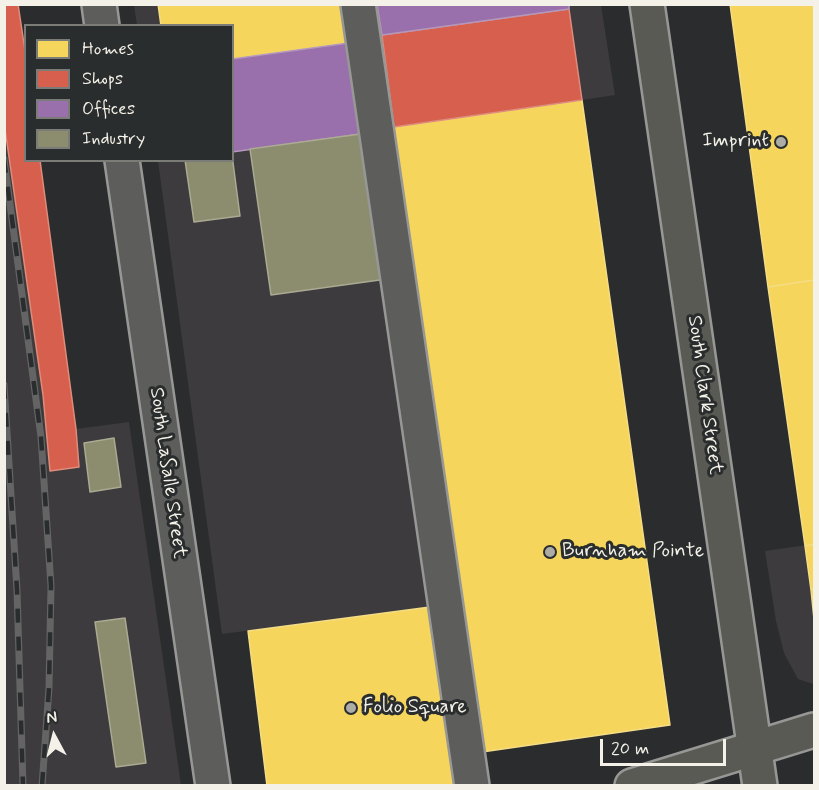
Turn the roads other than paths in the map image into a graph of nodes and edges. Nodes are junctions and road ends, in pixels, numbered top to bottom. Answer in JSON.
{"nodes":[{"id":1,"x":99,"y":4,"type":"edge"},
{"id":2,"x":358,"y":4,"type":"edge"},
{"id":3,"x":647,"y":4,"type":"edge"},
{"id":4,"x":102,"y":24,"type":"edge"},
{"id":5,"x":122,"y":162,"type":"edge"},
{"id":6,"x":814,"y":730,"type":"edge"},
{"id":7,"x":755,"y":749,"type":"junction"},
{"id":8,"x":213,"y":786,"type":"edge"},
{"id":9,"x":472,"y":786,"type":"edge"},
{"id":10,"x":632,"y":786,"type":"edge"},
{"id":11,"x":760,"y":786,"type":"edge"}],
"edges":[{"from":1,"to":4,"type":"street"},
{"from":2,"to":9,"type":"street"},
{"from":3,"to":7,"type":"main road","name":"South Clark Street"},
{"from":5,"to":8,"type":"street","name":"South LaSalle Street"},
{"from":6,"to":7,"type":"main road"},
{"from":7,"to":10,"type":"main road"},
{"from":7,"to":11,"type":"main road","name":"South Clark Street"}]}
